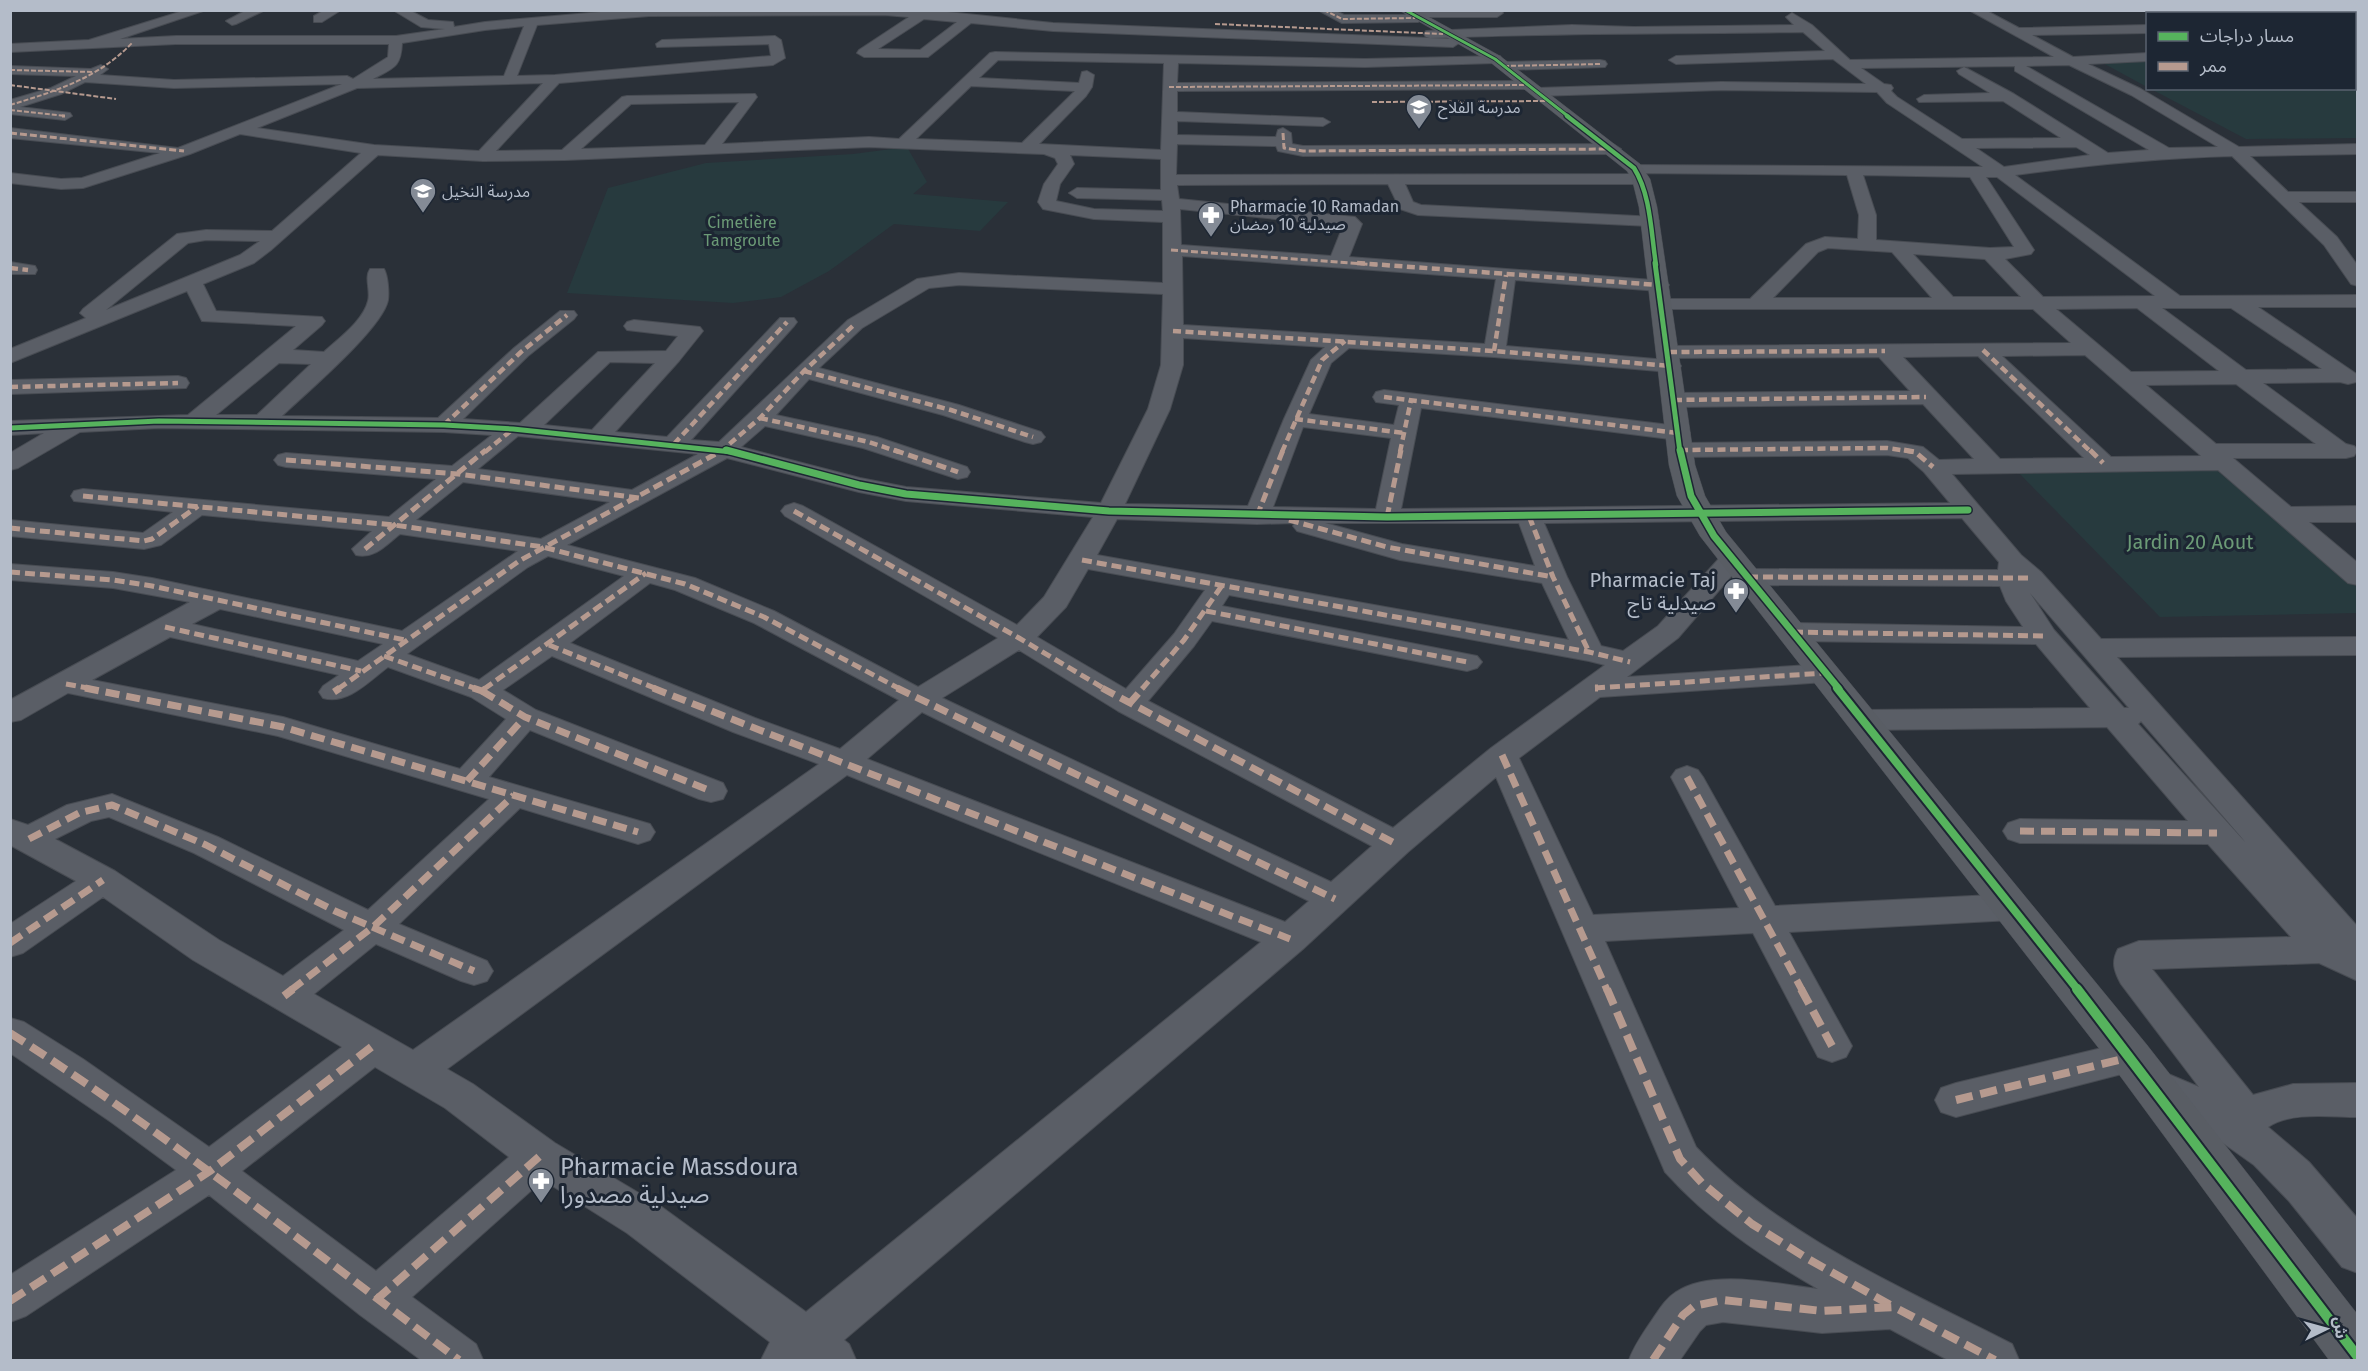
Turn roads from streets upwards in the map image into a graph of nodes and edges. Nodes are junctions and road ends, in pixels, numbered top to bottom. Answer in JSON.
{"nodes":[{"id":1,"x":200,"y":10,"type":"edge"},
{"id":2,"x":259,"y":10,"type":"edge"},
{"id":3,"x":1324,"y":10,"type":"edge"},
{"id":4,"x":1782,"y":10,"type":"edge"},
{"id":5,"x":1975,"y":10,"type":"edge"},
{"id":6,"x":689,"y":11,"type":"edge"},
{"id":7,"x":876,"y":11,"type":"edge"},
{"id":8,"x":733,"y":12,"type":"junction"},
{"id":9,"x":1510,"y":12,"type":"dead end"},
{"id":10,"x":394,"y":13,"type":"edge"},
{"id":11,"x":924,"y":13,"type":"edge"},
{"id":12,"x":1091,"y":13,"type":"dead end"},
{"id":13,"x":1411,"y":14,"type":"edge"},
{"id":14,"x":337,"y":15,"type":"edge"},
{"id":15,"x":2064,"y":16,"type":"dead end"},
{"id":16,"x":170,"y":19,"type":"junction"},
{"id":17,"x":313,"y":19,"type":"dead end"},
{"id":18,"x":966,"y":20,"type":"junction"},
{"id":19,"x":221,"y":21,"type":"junction"},
{"id":20,"x":532,"y":22,"type":"junction"},
{"id":21,"x":582,"y":22,"type":"junction"},
{"id":22,"x":1215,"y":24,"type":"dead end"},
{"id":23,"x":485,"y":26,"type":"junction"},
{"id":24,"x":1085,"y":28,"type":"junction"},
{"id":25,"x":1808,"y":28,"type":"junction"},
{"id":26,"x":2146,"y":29,"type":"edge"},
{"id":27,"x":2096,"y":31,"type":"junction"},
{"id":28,"x":2016,"y":32,"type":"junction"},
{"id":29,"x":1247,"y":33,"type":"junction"},
{"id":30,"x":214,"y":40,"type":"junction"},
{"id":31,"x":396,"y":40,"type":"junction"},
{"id":32,"x":544,"y":40,"type":"dead end"},
{"id":33,"x":133,"y":42,"type":"junction"},
{"id":34,"x":517,"y":42,"type":"junction"},
{"id":35,"x":90,"y":44,"type":"junction"},
{"id":36,"x":663,"y":44,"type":"dead end"},
{"id":37,"x":347,"y":45,"type":"junction"},
{"id":38,"x":375,"y":45,"type":"dead end"},
{"id":39,"x":272,"y":46,"type":"dead end"},
{"id":40,"x":306,"y":46,"type":"junction"},
{"id":41,"x":10,"y":48,"type":"edge"},
{"id":42,"x":333,"y":56,"type":"dead end"},
{"id":43,"x":1254,"y":56,"type":"junction"},
{"id":44,"x":288,"y":57,"type":"dead end"},
{"id":45,"x":2146,"y":57,"type":"edge"},
{"id":46,"x":1171,"y":59,"type":"junction"},
{"id":47,"x":1676,"y":60,"type":"dead end"},
{"id":48,"x":1843,"y":60,"type":"junction"},
{"id":49,"x":2071,"y":61,"type":"junction"},
{"id":50,"x":1084,"y":62,"type":"junction"},
{"id":51,"x":1600,"y":64,"type":"dead end"},
{"id":52,"x":320,"y":66,"type":"dead end"},
{"id":53,"x":271,"y":67,"type":"dead end"},
{"id":54,"x":2019,"y":68,"type":"dead end"},
{"id":55,"x":12,"y":70,"type":"edge"},
{"id":56,"x":1513,"y":71,"type":"junction"},
{"id":57,"x":1964,"y":71,"type":"dead end"},
{"id":58,"x":90,"y":75,"type":"junction"},
{"id":59,"x":1864,"y":75,"type":"junction"},
{"id":60,"x":1694,"y":77,"type":"dead end"},
{"id":61,"x":555,"y":79,"type":"junction"},
{"id":62,"x":509,"y":80,"type":"junction"},
{"id":63,"x":295,"y":82,"type":"junction"},
{"id":64,"x":360,"y":82,"type":"junction"},
{"id":65,"x":239,"y":83,"type":"junction"},
{"id":66,"x":962,"y":85,"type":"junction"},
{"id":67,"x":10,"y":86,"type":"edge"},
{"id":68,"x":1721,"y":86,"type":"junction"},
{"id":69,"x":1169,"y":87,"type":"junction"},
{"id":70,"x":56,"y":91,"type":"junction"},
{"id":71,"x":1897,"y":92,"type":"junction"},
{"id":72,"x":1080,"y":93,"type":"junction"},
{"id":73,"x":116,"y":99,"type":"dead end"},
{"id":74,"x":1869,"y":99,"type":"junction"},
{"id":75,"x":1924,"y":99,"type":"junction"},
{"id":76,"x":2014,"y":100,"type":"junction"},
{"id":77,"x":2080,"y":101,"type":"junction"},
{"id":78,"x":1372,"y":102,"type":"dead end"},
{"id":79,"x":2154,"y":104,"type":"junction"},
{"id":80,"x":10,"y":105,"type":"edge"},
{"id":81,"x":10,"y":110,"type":"edge"},
{"id":82,"x":1941,"y":111,"type":"dead end"},
{"id":83,"x":714,"y":114,"type":"dead end"},
{"id":84,"x":738,"y":114,"type":"junction"},
{"id":85,"x":632,"y":115,"type":"dead end"},
{"id":86,"x":65,"y":116,"type":"dead end"},
{"id":87,"x":608,"y":116,"type":"junction"},
{"id":88,"x":1168,"y":116,"type":"junction"},
{"id":89,"x":1894,"y":120,"type":"dead end"},
{"id":90,"x":1323,"y":122,"type":"dead end"},
{"id":91,"x":726,"y":129,"type":"junction"},
{"id":92,"x":1966,"y":129,"type":"dead end"},
{"id":93,"x":241,"y":130,"type":"junction"},
{"id":94,"x":703,"y":130,"type":"dead end"},
{"id":95,"x":10,"y":133,"type":"edge"},
{"id":96,"x":587,"y":133,"type":"junction"},
{"id":97,"x":610,"y":133,"type":"dead end"},
{"id":98,"x":565,"y":135,"type":"dead end"},
{"id":99,"x":520,"y":138,"type":"dead end"},
{"id":100,"x":498,"y":140,"type":"junction"},
{"id":101,"x":1951,"y":140,"type":"junction"},
{"id":102,"x":2080,"y":142,"type":"junction"},
{"id":103,"x":903,"y":143,"type":"junction"},
{"id":104,"x":1168,"y":147,"type":"junction"},
{"id":105,"x":711,"y":148,"type":"junction"},
{"id":106,"x":1026,"y":148,"type":"junction"},
{"id":107,"x":2358,"y":149,"type":"edge"},
{"id":108,"x":374,"y":150,"type":"junction"},
{"id":109,"x":1053,"y":150,"type":"junction"},
{"id":110,"x":184,"y":151,"type":"junction"},
{"id":111,"x":2235,"y":151,"type":"junction"},
{"id":112,"x":2166,"y":153,"type":"junction"},
{"id":113,"x":565,"y":155,"type":"junction"},
{"id":114,"x":483,"y":156,"type":"junction"},
{"id":115,"x":2105,"y":158,"type":"junction"},
{"id":116,"x":1629,"y":165,"type":"junction"},
{"id":117,"x":1853,"y":170,"type":"junction"},
{"id":118,"x":1975,"y":172,"type":"junction"},
{"id":119,"x":2001,"y":172,"type":"junction"},
{"id":120,"x":10,"y":178,"type":"edge"},
{"id":121,"x":1394,"y":179,"type":"junction"},
{"id":122,"x":1488,"y":179,"type":"junction"},
{"id":123,"x":2286,"y":197,"type":"junction"},
{"id":124,"x":2358,"y":197,"type":"edge"},
{"id":125,"x":1170,"y":199,"type":"junction"},
{"id":126,"x":1500,"y":213,"type":"junction"},
{"id":127,"x":1650,"y":221,"type":"junction"},
{"id":128,"x":276,"y":237,"type":"junction"},
{"id":129,"x":1866,"y":243,"type":"junction"},
{"id":130,"x":1898,"y":247,"type":"junction"},
{"id":131,"x":1171,"y":250,"type":"junction"},
{"id":132,"x":1990,"y":254,"type":"junction"},
{"id":133,"x":1338,"y":262,"type":"junction"},
{"id":134,"x":377,"y":273,"type":"dead end"},
{"id":135,"x":1506,"y":275,"type":"junction"},
{"id":136,"x":2358,"y":280,"type":"edge"},
{"id":137,"x":192,"y":282,"type":"junction"},
{"id":138,"x":1173,"y":289,"type":"junction"},
{"id":139,"x":1660,"y":295,"type":"junction"},
{"id":140,"x":2141,"y":302,"type":"junction"},
{"id":141,"x":2175,"y":302,"type":"junction"},
{"id":142,"x":2236,"y":302,"type":"junction"},
{"id":143,"x":1757,"y":303,"type":"junction"},
{"id":144,"x":1947,"y":303,"type":"junction"},
{"id":145,"x":2038,"y":303,"type":"junction"},
{"id":146,"x":2354,"y":303,"type":"edge"},
{"id":147,"x":567,"y":315,"type":"dead end"},
{"id":148,"x":787,"y":322,"type":"dead end"},
{"id":149,"x":634,"y":326,"type":"dead end"},
{"id":150,"x":1173,"y":331,"type":"junction"},
{"id":151,"x":64,"y":335,"type":"junction"},
{"id":152,"x":1345,"y":341,"type":"junction"},
{"id":153,"x":2090,"y":349,"type":"junction"},
{"id":154,"x":1983,"y":350,"type":"junction"},
{"id":155,"x":1494,"y":351,"type":"junction"},
{"id":156,"x":1885,"y":351,"type":"junction"},
{"id":157,"x":274,"y":356,"type":"junction"},
{"id":158,"x":10,"y":357,"type":"edge"},
{"id":159,"x":672,"y":357,"type":"junction"},
{"id":160,"x":327,"y":358,"type":"junction"},
{"id":161,"x":1670,"y":359,"type":"junction"},
{"id":162,"x":804,"y":371,"type":"junction"},
{"id":163,"x":2240,"y":378,"type":"junction"},
{"id":164,"x":2125,"y":379,"type":"junction"},
{"id":165,"x":2351,"y":380,"type":"edge"},
{"id":166,"x":178,"y":383,"type":"dead end"},
{"id":167,"x":10,"y":387,"type":"edge"},
{"id":168,"x":1384,"y":397,"type":"dead end"},
{"id":169,"x":1926,"y":397,"type":"junction"},
{"id":170,"x":1412,"y":400,"type":"junction"},
{"id":171,"x":1674,"y":400,"type":"junction"},
{"id":172,"x":760,"y":418,"type":"junction"},
{"id":173,"x":1295,"y":418,"type":"junction"},
{"id":174,"x":193,"y":422,"type":"junction"},
{"id":175,"x":263,"y":422,"type":"junction"},
{"id":176,"x":74,"y":425,"type":"junction"},
{"id":177,"x":444,"y":425,"type":"junction"},
{"id":178,"x":10,"y":428,"type":"edge"},
{"id":179,"x":520,"y":430,"type":"junction"},
{"id":180,"x":1404,"y":433,"type":"junction"},
{"id":181,"x":598,"y":437,"type":"junction"},
{"id":182,"x":1033,"y":437,"type":"dead end"},
{"id":183,"x":1679,"y":442,"type":"junction"},
{"id":184,"x":674,"y":444,"type":"junction"},
{"id":185,"x":724,"y":450,"type":"junction"},
{"id":186,"x":2349,"y":451,"type":"edge"},
{"id":187,"x":2095,"y":455,"type":"junction"},
{"id":188,"x":1984,"y":456,"type":"junction"},
{"id":189,"x":2215,"y":457,"type":"junction"},
{"id":190,"x":286,"y":459,"type":"dead end"},
{"id":191,"x":10,"y":463,"type":"edge"},
{"id":192,"x":1933,"y":466,"type":"junction"},
{"id":193,"x":958,"y":472,"type":"dead end"},
{"id":194,"x":458,"y":474,"type":"junction"},
{"id":195,"x":83,"y":496,"type":"dead end"},
{"id":196,"x":639,"y":498,"type":"junction"},
{"id":197,"x":198,"y":506,"type":"junction"},
{"id":198,"x":1968,"y":510,"type":"junction"},
{"id":199,"x":794,"y":511,"type":"dead end"},
{"id":200,"x":1109,"y":511,"type":"junction"},
{"id":201,"x":1698,"y":513,"type":"junction"},
{"id":202,"x":2358,"y":514,"type":"edge"},
{"id":203,"x":2287,"y":515,"type":"junction"},
{"id":204,"x":1268,"y":516,"type":"junction"},
{"id":205,"x":1529,"y":516,"type":"junction"},
{"id":206,"x":1387,"y":517,"type":"junction"},
{"id":207,"x":394,"y":525,"type":"junction"},
{"id":208,"x":10,"y":528,"type":"edge"},
{"id":209,"x":543,"y":547,"type":"junction"},
{"id":210,"x":365,"y":549,"type":"dead end"},
{"id":211,"x":1082,"y":560,"type":"junction"},
{"id":212,"x":1740,"y":568,"type":"junction"},
{"id":213,"x":10,"y":572,"type":"edge"},
{"id":214,"x":2018,"y":572,"type":"junction"},
{"id":215,"x":646,"y":573,"type":"junction"},
{"id":216,"x":1553,"y":577,"type":"junction"},
{"id":217,"x":2358,"y":577,"type":"edge"},
{"id":218,"x":1222,"y":584,"type":"junction"},
{"id":219,"x":217,"y":599,"type":"junction"},
{"id":220,"x":1206,"y":611,"type":"junction"},
{"id":221,"x":165,"y":627,"type":"junction"},
{"id":222,"x":1793,"y":632,"type":"junction"},
{"id":223,"x":2044,"y":636,"type":"junction"},
{"id":224,"x":1019,"y":638,"type":"junction"},
{"id":225,"x":549,"y":645,"type":"junction"},
{"id":226,"x":2358,"y":646,"type":"edge"},
{"id":227,"x":2092,"y":648,"type":"junction"},
{"id":228,"x":1589,"y":652,"type":"junction"},
{"id":229,"x":383,"y":656,"type":"junction"},
{"id":230,"x":1467,"y":662,"type":"dead end"},
{"id":231,"x":1630,"y":662,"type":"junction"},
{"id":232,"x":1825,"y":673,"type":"junction"},
{"id":233,"x":66,"y":684,"type":"junction"},
{"id":234,"x":1595,"y":688,"type":"junction"},
{"id":235,"x":482,"y":691,"type":"junction"},
{"id":236,"x":334,"y":692,"type":"dead end"},
{"id":237,"x":919,"y":699,"type":"junction"},
{"id":238,"x":1129,"y":704,"type":"junction"},
{"id":239,"x":10,"y":713,"type":"edge"},
{"id":240,"x":525,"y":717,"type":"junction"},
{"id":241,"x":2114,"y":717,"type":"junction"},
{"id":242,"x":2152,"y":717,"type":"junction"},
{"id":243,"x":1863,"y":720,"type":"junction"},
{"id":244,"x":1502,"y":755,"type":"junction"},
{"id":245,"x":844,"y":762,"type":"junction"},
{"id":246,"x":1687,"y":777,"type":"dead end"},
{"id":247,"x":467,"y":782,"type":"junction"},
{"id":248,"x":711,"y":791,"type":"dead end"},
{"id":249,"x":514,"y":795,"type":"junction"},
{"id":250,"x":2020,"y":831,"type":"dead end"},
{"id":251,"x":638,"y":832,"type":"dead end"},
{"id":252,"x":2217,"y":833,"type":"junction"},
{"id":253,"x":20,"y":835,"type":"edge"},
{"id":254,"x":1396,"y":844,"type":"junction"},
{"id":255,"x":103,"y":880,"type":"junction"},
{"id":256,"x":1335,"y":899,"type":"junction"},
{"id":257,"x":2012,"y":907,"type":"junction"},
{"id":258,"x":1766,"y":921,"type":"junction"},
{"id":259,"x":373,"y":927,"type":"junction"},
{"id":260,"x":1581,"y":929,"type":"junction"},
{"id":261,"x":1290,"y":939,"type":"junction"},
{"id":262,"x":10,"y":943,"type":"edge"},
{"id":263,"x":2349,"y":955,"type":"edge"},
{"id":264,"x":474,"y":971,"type":"dead end"},
{"id":265,"x":284,"y":996,"type":"junction"},
{"id":266,"x":10,"y":1033,"type":"edge"},
{"id":267,"x":374,"y":1046,"type":"junction"},
{"id":268,"x":1832,"y":1046,"type":"dead end"},
{"id":269,"x":415,"y":1070,"type":"junction"},
{"id":270,"x":2141,"y":1071,"type":"junction"},
{"id":271,"x":1956,"y":1100,"type":"dead end"},
{"id":272,"x":2358,"y":1100,"type":"edge"},
{"id":273,"x":2243,"y":1124,"type":"junction"},
{"id":274,"x":540,"y":1156,"type":"junction"},
{"id":275,"x":210,"y":1171,"type":"junction"},
{"id":276,"x":2358,"y":1253,"type":"edge"},
{"id":277,"x":376,"y":1300,"type":"junction"},
{"id":278,"x":10,"y":1301,"type":"edge"},
{"id":279,"x":1894,"y":1307,"type":"junction"},
{"id":280,"x":809,"y":1354,"type":"edge"},
{"id":281,"x":2358,"y":1357,"type":"edge"},
{"id":282,"x":459,"y":1360,"type":"edge"},
{"id":283,"x":1653,"y":1360,"type":"edge"},
{"id":284,"x":1995,"y":1360,"type":"edge"}],
"edges":[{"from":1,"to":16,"type":"street"},
{"from":2,"to":19,"type":"street"},
{"from":3,"to":13,"type":"street"},
{"from":4,"to":25,"type":"street"},
{"from":5,"to":28,"type":"street"},
{"from":6,"to":8,"type":"street"},
{"from":6,"to":21,"type":"street"},
{"from":7,"to":8,"type":"street"},
{"from":7,"to":11,"type":"street"},
{"from":8,"to":21,"type":"street"},
{"from":9,"to":13,"type":"street"},
{"from":10,"to":23,"type":"street"},
{"from":11,"to":18,"type":"street"},
{"from":11,"to":18,"type":"street"},
{"from":12,"to":24,"type":"street"},
{"from":13,"to":56,"type":"street"},
{"from":14,"to":17,"type":"street"},
{"from":15,"to":27,"type":"street"},
{"from":16,"to":19,"type":"street"},
{"from":16,"to":35,"type":"street"},
{"from":18,"to":24,"type":"street"},
{"from":19,"to":30,"type":"street"},
{"from":20,"to":21,"type":"street"},
{"from":20,"to":23,"type":"street"},
{"from":20,"to":34,"type":"street"},
{"from":22,"to":56,"type":"street"},
{"from":23,"to":31,"type":"street"},
{"from":24,"to":29,"type":"street"},
{"from":25,"to":48,"type":"street"},
{"from":25,"to":56,"type":"street"},
{"from":26,"to":27,"type":"street"},
{"from":27,"to":28,"type":"street"},
{"from":28,"to":49,"type":"street"},
{"from":29,"to":43,"type":"street"},
{"from":29,"to":56,"type":"street"},
{"from":30,"to":31,"type":"street"},
{"from":30,"to":33,"type":"street"},
{"from":31,"to":64,"type":"street"},
{"from":32,"to":34,"type":"street"},
{"from":33,"to":35,"type":"street"},
{"from":33,"to":58,"type":"street"},
{"from":34,"to":62,"type":"street"},
{"from":35,"to":41,"type":"street"},
{"from":36,"to":61,"type":"street"},
{"from":37,"to":38,"type":"street"},
{"from":37,"to":40,"type":"street"},
{"from":37,"to":42,"type":"street"},
{"from":39,"to":40,"type":"street"},
{"from":40,"to":44,"type":"street"},
{"from":43,"to":46,"type":"street"},
{"from":43,"to":50,"type":"street"},
{"from":43,"to":56,"type":"street"},
{"from":45,"to":49,"type":"street"},
{"from":46,"to":50,"type":"street"},
{"from":46,"to":69,"type":"street"},
{"from":47,"to":48,"type":"street"},
{"from":48,"to":49,"type":"street"},
{"from":48,"to":59,"type":"street"},
{"from":49,"to":79,"type":"street"},
{"from":50,"to":66,"type":"street"},
{"from":50,"to":72,"type":"street"},
{"from":51,"to":56,"type":"street"},
{"from":52,"to":63,"type":"street"},
{"from":53,"to":65,"type":"street"},
{"from":54,"to":77,"type":"street"},
{"from":55,"to":58,"type":"street"},
{"from":56,"to":68,"type":"street"},
{"from":56,"to":69,"type":"street"},
{"from":56,"to":78,"type":"street"},
{"from":56,"to":116,"type":"street"},
{"from":57,"to":76,"type":"street"},
{"from":58,"to":65,"type":"street"},
{"from":58,"to":70,"type":"street"},
{"from":59,"to":60,"type":"street"},
{"from":59,"to":71,"type":"street"},
{"from":61,"to":62,"type":"street"},
{"from":61,"to":100,"type":"street"},
{"from":62,"to":64,"type":"street"},
{"from":63,"to":64,"type":"street"},
{"from":63,"to":65,"type":"street"},
{"from":64,"to":93,"type":"street"},
{"from":66,"to":72,"type":"street"},
{"from":66,"to":103,"type":"street"},
{"from":67,"to":70,"type":"street"},
{"from":68,"to":71,"type":"street"},
{"from":68,"to":74,"type":"street"},
{"from":69,"to":88,"type":"street"},
{"from":70,"to":73,"type":"street"},
{"from":70,"to":80,"type":"street"},
{"from":71,"to":74,"type":"street"},
{"from":71,"to":75,"type":"street"},
{"from":71,"to":101,"type":"street"},
{"from":72,"to":106,"type":"street"},
{"from":74,"to":89,"type":"street"},
{"from":75,"to":76,"type":"street"},
{"from":75,"to":82,"type":"street"},
{"from":76,"to":77,"type":"street"},
{"from":76,"to":102,"type":"street"},
{"from":77,"to":79,"type":"street"},
{"from":77,"to":112,"type":"street"},
{"from":79,"to":111,"type":"street"},
{"from":81,"to":86,"type":"street"},
{"from":83,"to":84,"type":"street"},
{"from":84,"to":87,"type":"street"},
{"from":84,"to":91,"type":"street"},
{"from":85,"to":87,"type":"street"},
{"from":87,"to":96,"type":"street"},
{"from":88,"to":90,"type":"street"},
{"from":88,"to":104,"type":"street"},
{"from":91,"to":94,"type":"street"},
{"from":91,"to":105,"type":"street"},
{"from":92,"to":101,"type":"street"},
{"from":93,"to":108,"type":"street"},
{"from":93,"to":110,"type":"street"},
{"from":95,"to":110,"type":"street"},
{"from":96,"to":97,"type":"street"},
{"from":96,"to":98,"type":"street"},
{"from":96,"to":113,"type":"street"},
{"from":99,"to":100,"type":"street"},
{"from":100,"to":114,"type":"street"},
{"from":101,"to":102,"type":"street"},
{"from":101,"to":119,"type":"street"},
{"from":102,"to":115,"type":"street"},
{"from":103,"to":105,"type":"street"},
{"from":103,"to":106,"type":"street"},
{"from":104,"to":109,"type":"street"},
{"from":104,"to":116,"type":"street"},
{"from":104,"to":125,"type":"street"},
{"from":105,"to":113,"type":"street"},
{"from":106,"to":109,"type":"street"},
{"from":107,"to":111,"type":"street"},
{"from":108,"to":114,"type":"street"},
{"from":108,"to":128,"type":"street"},
{"from":109,"to":125,"type":"street"},
{"from":110,"to":120,"type":"street"},
{"from":111,"to":112,"type":"street"},
{"from":111,"to":123,"type":"street"},
{"from":112,"to":115,"type":"street"},
{"from":113,"to":114,"type":"street"},
{"from":115,"to":119,"type":"street"},
{"from":116,"to":117,"type":"street"},
{"from":116,"to":122,"type":"street"},
{"from":116,"to":127,"type":"street"},
{"from":117,"to":118,"type":"street"},
{"from":117,"to":129,"type":"street"},
{"from":118,"to":119,"type":"street"},
{"from":118,"to":132,"type":"street"},
{"from":119,"to":141,"type":"street"},
{"from":121,"to":122,"type":"street"},
{"from":121,"to":125,"type":"street"},
{"from":121,"to":126,"type":"street"},
{"from":122,"to":126,"type":"street"},
{"from":123,"to":124,"type":"street"},
{"from":123,"to":136,"type":"street"},
{"from":125,"to":131,"type":"street"},
{"from":125,"to":133,"type":"street"},
{"from":126,"to":127,"type":"street"},
{"from":127,"to":139,"type":"street"},
{"from":128,"to":137,"type":"street"},
{"from":128,"to":151,"type":"street"},
{"from":129,"to":130,"type":"street"},
{"from":129,"to":143,"type":"street"},
{"from":130,"to":132,"type":"street"},
{"from":130,"to":144,"type":"street"},
{"from":131,"to":133,"type":"street"},
{"from":131,"to":138,"type":"street"},
{"from":132,"to":145,"type":"street"},
{"from":133,"to":135,"type":"street"},
{"from":134,"to":160,"type":"street"},
{"from":135,"to":139,"type":"street"},
{"from":135,"to":155,"type":"street"},
{"from":137,"to":151,"type":"street"},
{"from":137,"to":157,"type":"street"},
{"from":138,"to":150,"type":"street"},
{"from":138,"to":162,"type":"street"},
{"from":139,"to":143,"type":"street"},
{"from":139,"to":161,"type":"street"},
{"from":140,"to":141,"type":"street"},
{"from":140,"to":145,"type":"street"},
{"from":140,"to":163,"type":"street"},
{"from":141,"to":142,"type":"street"},
{"from":142,"to":146,"type":"street"},
{"from":142,"to":165,"type":"street"},
{"from":143,"to":144,"type":"street"},
{"from":144,"to":145,"type":"street"},
{"from":145,"to":153,"type":"street"},
{"from":147,"to":177,"type":"street"},
{"from":148,"to":184,"type":"street"},
{"from":149,"to":159,"type":"street"},
{"from":150,"to":152,"type":"street"},
{"from":150,"to":200,"type":"street"},
{"from":151,"to":158,"type":"street"},
{"from":152,"to":155,"type":"street"},
{"from":152,"to":173,"type":"street"},
{"from":153,"to":154,"type":"street"},
{"from":153,"to":164,"type":"street"},
{"from":154,"to":156,"type":"street"},
{"from":154,"to":187,"type":"street"},
{"from":155,"to":161,"type":"street"},
{"from":156,"to":161,"type":"street"},
{"from":156,"to":169,"type":"street"},
{"from":157,"to":160,"type":"street"},
{"from":157,"to":174,"type":"street"},
{"from":159,"to":179,"type":"street"},
{"from":159,"to":181,"type":"street"},
{"from":160,"to":175,"type":"street"},
{"from":161,"to":171,"type":"street"},
{"from":162,"to":172,"type":"street"},
{"from":162,"to":182,"type":"street"},
{"from":163,"to":164,"type":"street"},
{"from":163,"to":165,"type":"street"},
{"from":163,"to":186,"type":"street"},
{"from":164,"to":189,"type":"street"},
{"from":166,"to":167,"type":"street"},
{"from":168,"to":170,"type":"street"},
{"from":169,"to":171,"type":"street"},
{"from":169,"to":188,"type":"street"},
{"from":170,"to":180,"type":"street"},
{"from":170,"to":183,"type":"street"},
{"from":171,"to":183,"type":"street"},
{"from":172,"to":185,"type":"street"},
{"from":172,"to":193,"type":"street"},
{"from":173,"to":180,"type":"street"},
{"from":173,"to":204,"type":"street"},
{"from":174,"to":175,"type":"street"},
{"from":174,"to":176,"type":"street"},
{"from":175,"to":177,"type":"street"},
{"from":176,"to":178,"type":"street"},
{"from":176,"to":191,"type":"street"},
{"from":177,"to":179,"type":"street"},
{"from":179,"to":181,"type":"street"},
{"from":179,"to":194,"type":"street"},
{"from":180,"to":206,"type":"street"},
{"from":181,"to":184,"type":"street"},
{"from":183,"to":192,"type":"street"},
{"from":183,"to":201,"type":"street"},
{"from":184,"to":185,"type":"street"},
{"from":185,"to":196,"type":"street"},
{"from":185,"to":200,"type":"street"},
{"from":186,"to":189,"type":"street"},
{"from":187,"to":188,"type":"street"},
{"from":187,"to":189,"type":"street"},
{"from":188,"to":192,"type":"street"},
{"from":189,"to":203,"type":"street"},
{"from":190,"to":194,"type":"street"},
{"from":192,"to":198,"type":"street"},
{"from":194,"to":196,"type":"street"},
{"from":194,"to":207,"type":"street"},
{"from":195,"to":197,"type":"street"},
{"from":196,"to":209,"type":"street"},
{"from":197,"to":207,"type":"street"},
{"from":197,"to":208,"type":"street"},
{"from":198,"to":201,"type":"street"},
{"from":198,"to":214,"type":"street"},
{"from":199,"to":224,"type":"street"},
{"from":200,"to":204,"type":"street"},
{"from":200,"to":211,"type":"street"},
{"from":201,"to":205,"type":"street"},
{"from":201,"to":212,"type":"street"},
{"from":202,"to":203,"type":"street"},
{"from":203,"to":217,"type":"street"},
{"from":204,"to":206,"type":"street"},
{"from":204,"to":216,"type":"street"},
{"from":205,"to":206,"type":"street"},
{"from":205,"to":216,"type":"street"},
{"from":207,"to":209,"type":"street"},
{"from":207,"to":210,"type":"street"},
{"from":209,"to":215,"type":"street"},
{"from":209,"to":229,"type":"street"},
{"from":211,"to":218,"type":"street"},
{"from":211,"to":224,"type":"street"},
{"from":212,"to":214,"type":"street"},
{"from":212,"to":222,"type":"street"},
{"from":212,"to":231,"type":"street"},
{"from":213,"to":219,"type":"street"},
{"from":214,"to":223,"type":"street"},
{"from":214,"to":227,"type":"street"},
{"from":215,"to":225,"type":"street"},
{"from":215,"to":237,"type":"street"},
{"from":216,"to":228,"type":"street"},
{"from":218,"to":220,"type":"street"},
{"from":218,"to":228,"type":"street"},
{"from":219,"to":221,"type":"street"},
{"from":219,"to":229,"type":"street"},
{"from":220,"to":230,"type":"street"},
{"from":220,"to":238,"type":"street"},
{"from":221,"to":229,"type":"street"},
{"from":221,"to":233,"type":"street"},
{"from":222,"to":223,"type":"street"},
{"from":222,"to":232,"type":"street"},
{"from":223,"to":241,"type":"street"},
{"from":224,"to":237,"type":"street"},
{"from":224,"to":238,"type":"street"},
{"from":225,"to":235,"type":"street"},
{"from":225,"to":245,"type":"street"},
{"from":226,"to":227,"type":"street"},
{"from":227,"to":242,"type":"street"},
{"from":228,"to":231,"type":"street"},
{"from":229,"to":235,"type":"street"},
{"from":229,"to":236,"type":"street"},
{"from":231,"to":234,"type":"street"},
{"from":232,"to":234,"type":"street"},
{"from":232,"to":243,"type":"street"},
{"from":233,"to":239,"type":"street"},
{"from":233,"to":247,"type":"street"},
{"from":234,"to":244,"type":"street"},
{"from":235,"to":240,"type":"street"},
{"from":237,"to":245,"type":"street"},
{"from":237,"to":256,"type":"street"},
{"from":238,"to":254,"type":"street"},
{"from":240,"to":247,"type":"street"},
{"from":240,"to":248,"type":"street"},
{"from":241,"to":242,"type":"street"},
{"from":241,"to":243,"type":"street"},
{"from":241,"to":252,"type":"street"},
{"from":242,"to":263,"type":"street"},
{"from":243,"to":257,"type":"street"},
{"from":244,"to":254,"type":"street"},
{"from":244,"to":260,"type":"street"},
{"from":245,"to":261,"type":"street"},
{"from":245,"to":269,"type":"street"},
{"from":246,"to":258,"type":"street"},
{"from":247,"to":249,"type":"street"},
{"from":249,"to":251,"type":"street"},
{"from":249,"to":259,"type":"street"},
{"from":250,"to":252,"type":"street"},
{"from":252,"to":263,"type":"street"},
{"from":253,"to":255,"type":"street"},
{"from":253,"to":259,"type":"street"},
{"from":254,"to":256,"type":"street"},
{"from":255,"to":262,"type":"street"},
{"from":255,"to":265,"type":"street"},
{"from":256,"to":261,"type":"street"},
{"from":257,"to":258,"type":"street"},
{"from":257,"to":270,"type":"street"},
{"from":258,"to":260,"type":"street"},
{"from":258,"to":268,"type":"street"},
{"from":259,"to":264,"type":"street"},
{"from":259,"to":265,"type":"street"},
{"from":260,"to":279,"type":"street"},
{"from":261,"to":280,"type":"street"},
{"from":263,"to":273,"type":"street"},
{"from":265,"to":267,"type":"street"},
{"from":266,"to":275,"type":"street"},
{"from":267,"to":269,"type":"street"},
{"from":267,"to":275,"type":"street"},
{"from":269,"to":274,"type":"street"},
{"from":270,"to":271,"type":"street"},
{"from":270,"to":273,"type":"street"},
{"from":270,"to":281,"type":"street"},
{"from":272,"to":273,"type":"street"},
{"from":273,"to":276,"type":"street"},
{"from":274,"to":277,"type":"street"},
{"from":274,"to":280,"type":"street"},
{"from":275,"to":277,"type":"street"},
{"from":275,"to":278,"type":"street"},
{"from":277,"to":282,"type":"street"},
{"from":279,"to":283,"type":"street"},
{"from":279,"to":284,"type":"street"}]}
